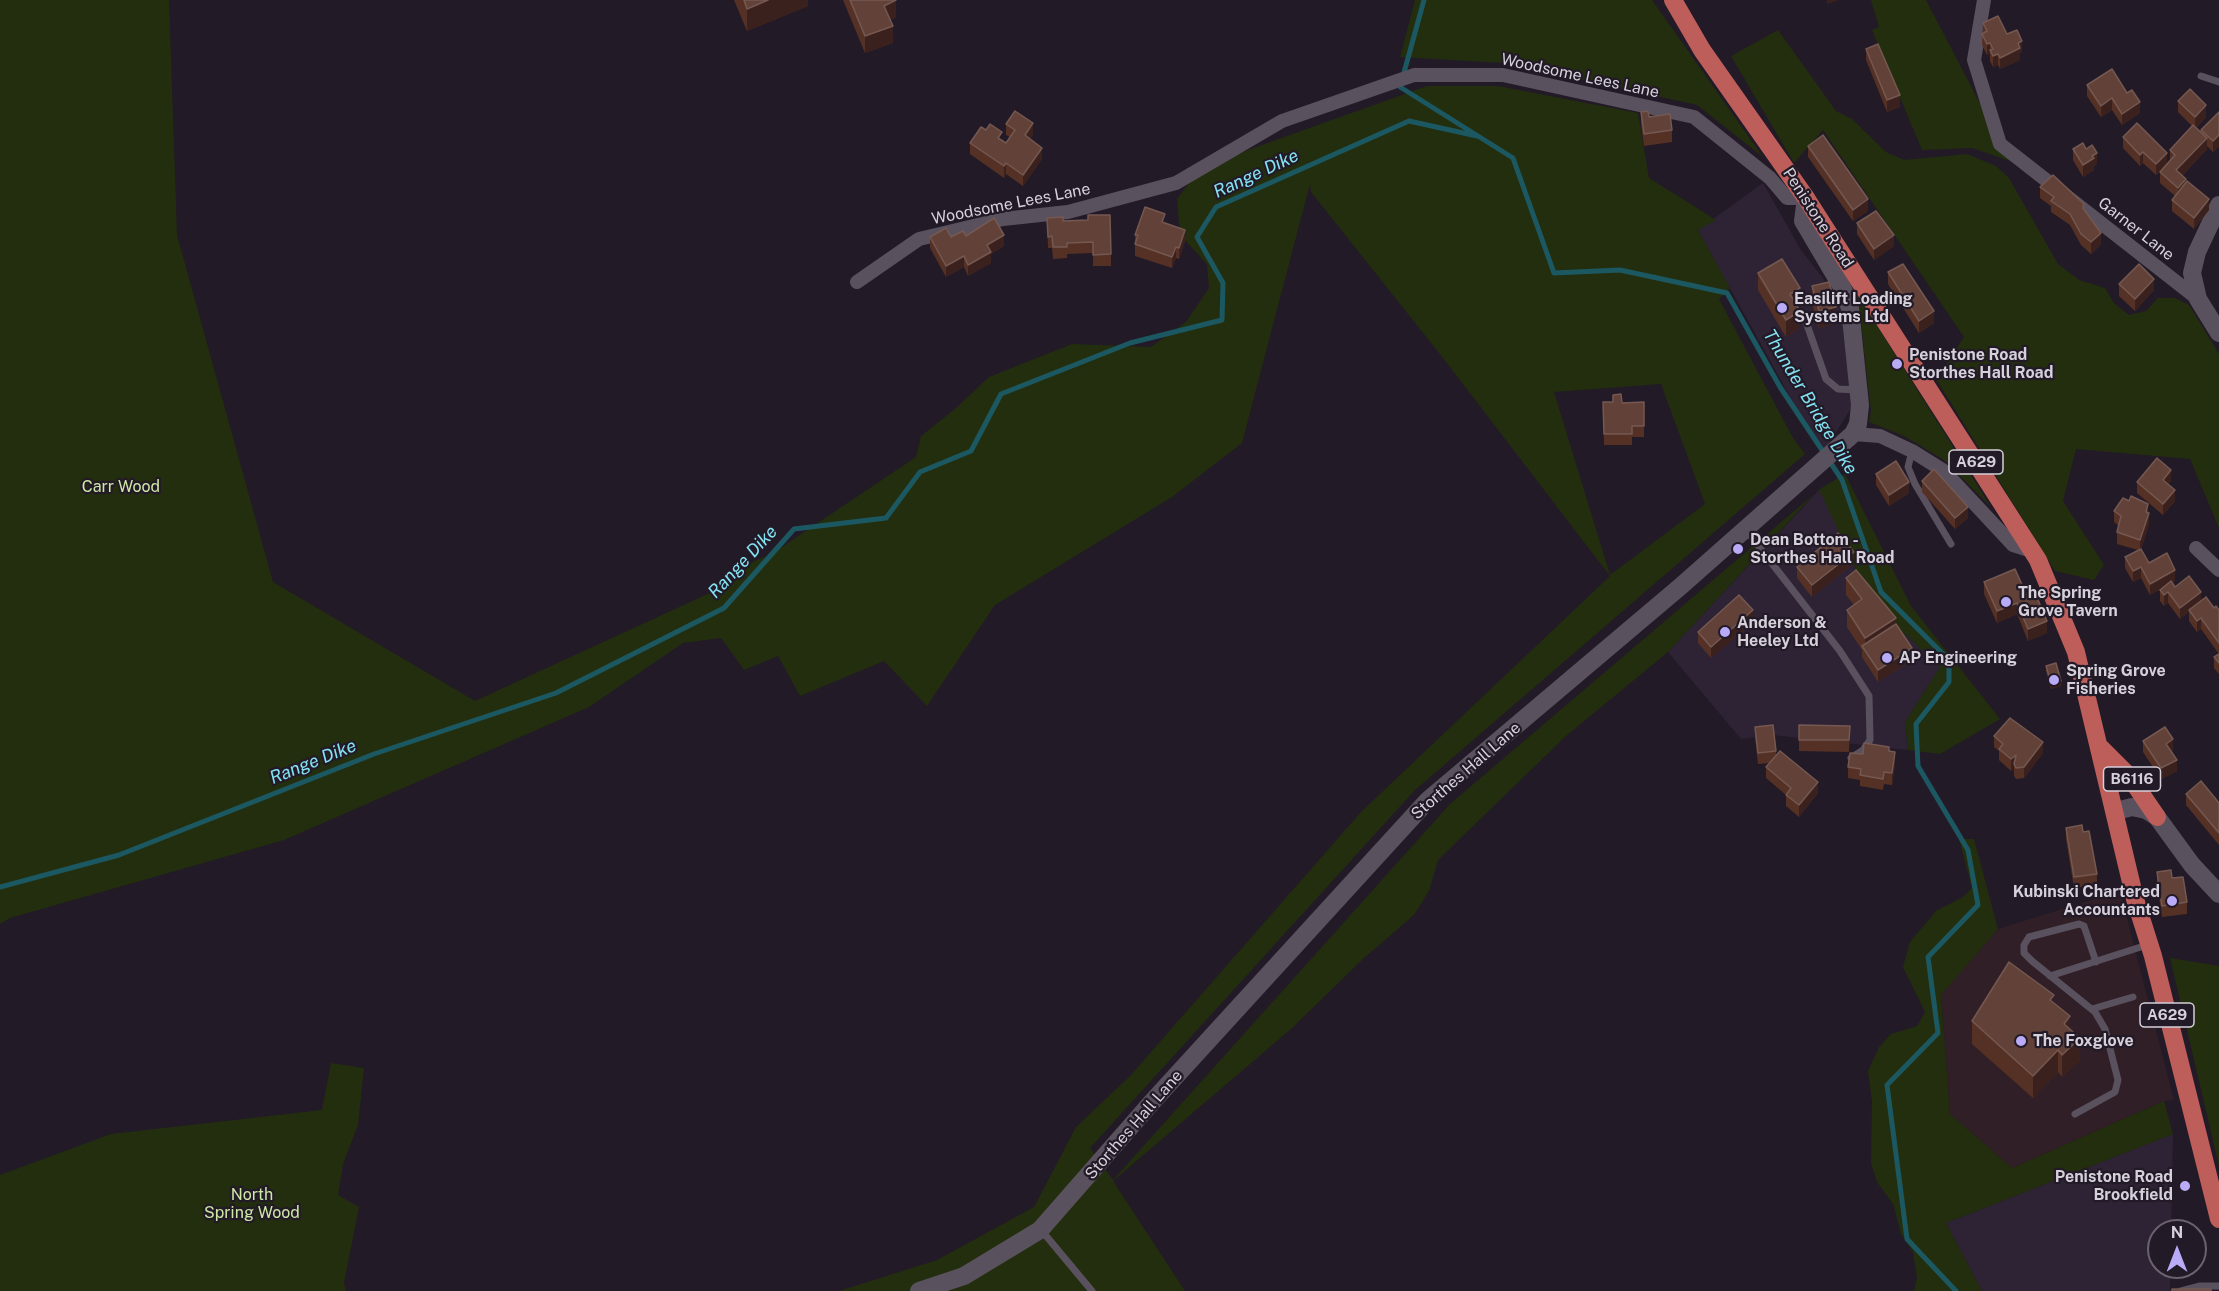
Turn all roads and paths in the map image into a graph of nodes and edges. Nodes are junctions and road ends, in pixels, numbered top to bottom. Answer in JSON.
{"nodes":[{"id":1,"x":1673,"y":0,"type":"edge"},
{"id":2,"x":1984,"y":0,"type":"edge"},
{"id":3,"x":2202,"y":76,"type":"dead end"},
{"id":4,"x":2219,"y":82,"type":"edge"},
{"id":5,"x":1806,"y":198,"type":"junction"},
{"id":6,"x":2219,"y":205,"type":"edge"},
{"id":7,"x":857,"y":282,"type":"dead end"},
{"id":8,"x":2198,"y":299,"type":"junction"},
{"id":9,"x":1806,"y":322,"type":"dead end"},
{"id":10,"x":2219,"y":333,"type":"edge"},
{"id":11,"x":1859,"y":390,"type":"junction"},
{"id":12,"x":1848,"y":439,"type":"junction"},
{"id":13,"x":1912,"y":451,"type":"junction"},
{"id":14,"x":1746,"y":530,"type":"junction"},
{"id":15,"x":1950,"y":544,"type":"dead end"},
{"id":16,"x":2196,"y":548,"type":"dead end"},
{"id":17,"x":2032,"y":551,"type":"junction"},
{"id":18,"x":2219,"y":570,"type":"edge"},
{"id":19,"x":2100,"y":747,"type":"junction"},
{"id":20,"x":1851,"y":758,"type":"edge"},
{"id":21,"x":2116,"y":811,"type":"junction"},
{"id":22,"x":2157,"y":818,"type":"junction"},
{"id":23,"x":2219,"y":894,"type":"edge"},
{"id":24,"x":2150,"y":944,"type":"junction"},
{"id":25,"x":2096,"y":962,"type":"junction"},
{"id":26,"x":2050,"y":976,"type":"junction"},
{"id":27,"x":2133,"y":997,"type":"dead end"},
{"id":28,"x":2092,"y":1010,"type":"junction"},
{"id":29,"x":2075,"y":1114,"type":"dead end"},
{"id":30,"x":2219,"y":1219,"type":"edge"},
{"id":31,"x":1041,"y":1230,"type":"junction"},
{"id":32,"x":2219,"y":1286,"type":"edge"},
{"id":33,"x":919,"y":1291,"type":"edge"},
{"id":34,"x":1092,"y":1291,"type":"edge"},
{"id":35,"x":2181,"y":1291,"type":"edge"}],
"edges":[{"from":1,"to":5,"type":"highway","name":"Penistone Road","number":"A629"},
{"from":2,"to":8,"type":"street","name":"Garner Lane"},
{"from":3,"to":4,"type":"lane"},
{"from":5,"to":7,"type":"street","name":"Woodsome Lees Lane"},
{"from":5,"to":11,"type":"street"},
{"from":5,"to":17,"type":"highway","name":"Penistone Road","number":"A629"},
{"from":6,"to":8,"type":"street"},
{"from":8,"to":10,"type":"street"},
{"from":9,"to":11,"type":"lane"},
{"from":11,"to":12,"type":"street"},
{"from":12,"to":13,"type":"street"},
{"from":12,"to":14,"type":"street","name":"Storthes Hall Lane"},
{"from":13,"to":15,"type":"lane"},
{"from":13,"to":17,"type":"street"},
{"from":14,"to":20,"type":"lane"},
{"from":14,"to":31,"type":"street","name":"Storthes Hall Lane"},
{"from":16,"to":18,"type":"street"},
{"from":17,"to":19,"type":"highway","name":"Penistone Road","number":"A629"},
{"from":19,"to":21,"type":"highway","name":"Penistone Road","number":"A629"},
{"from":19,"to":22,"type":"highway","number":"B6116"},
{"from":21,"to":22,"type":"street","number":"B6116"},
{"from":21,"to":24,"type":"highway","name":"Penistone Road","number":"A629"},
{"from":22,"to":23,"type":"street","number":"B6116"},
{"from":24,"to":25,"type":"lane"},
{"from":24,"to":30,"type":"highway","name":"Penistone Road","number":"A629"},
{"from":25,"to":26,"type":"lane"},
{"from":25,"to":26,"type":"lane"},
{"from":26,"to":28,"type":"lane"},
{"from":27,"to":28,"type":"lane"},
{"from":28,"to":29,"type":"lane"},
{"from":31,"to":33,"type":"street","name":"Storthes Hall Lane"},
{"from":31,"to":34,"type":"lane"},
{"from":32,"to":35,"type":"lane"}]}
